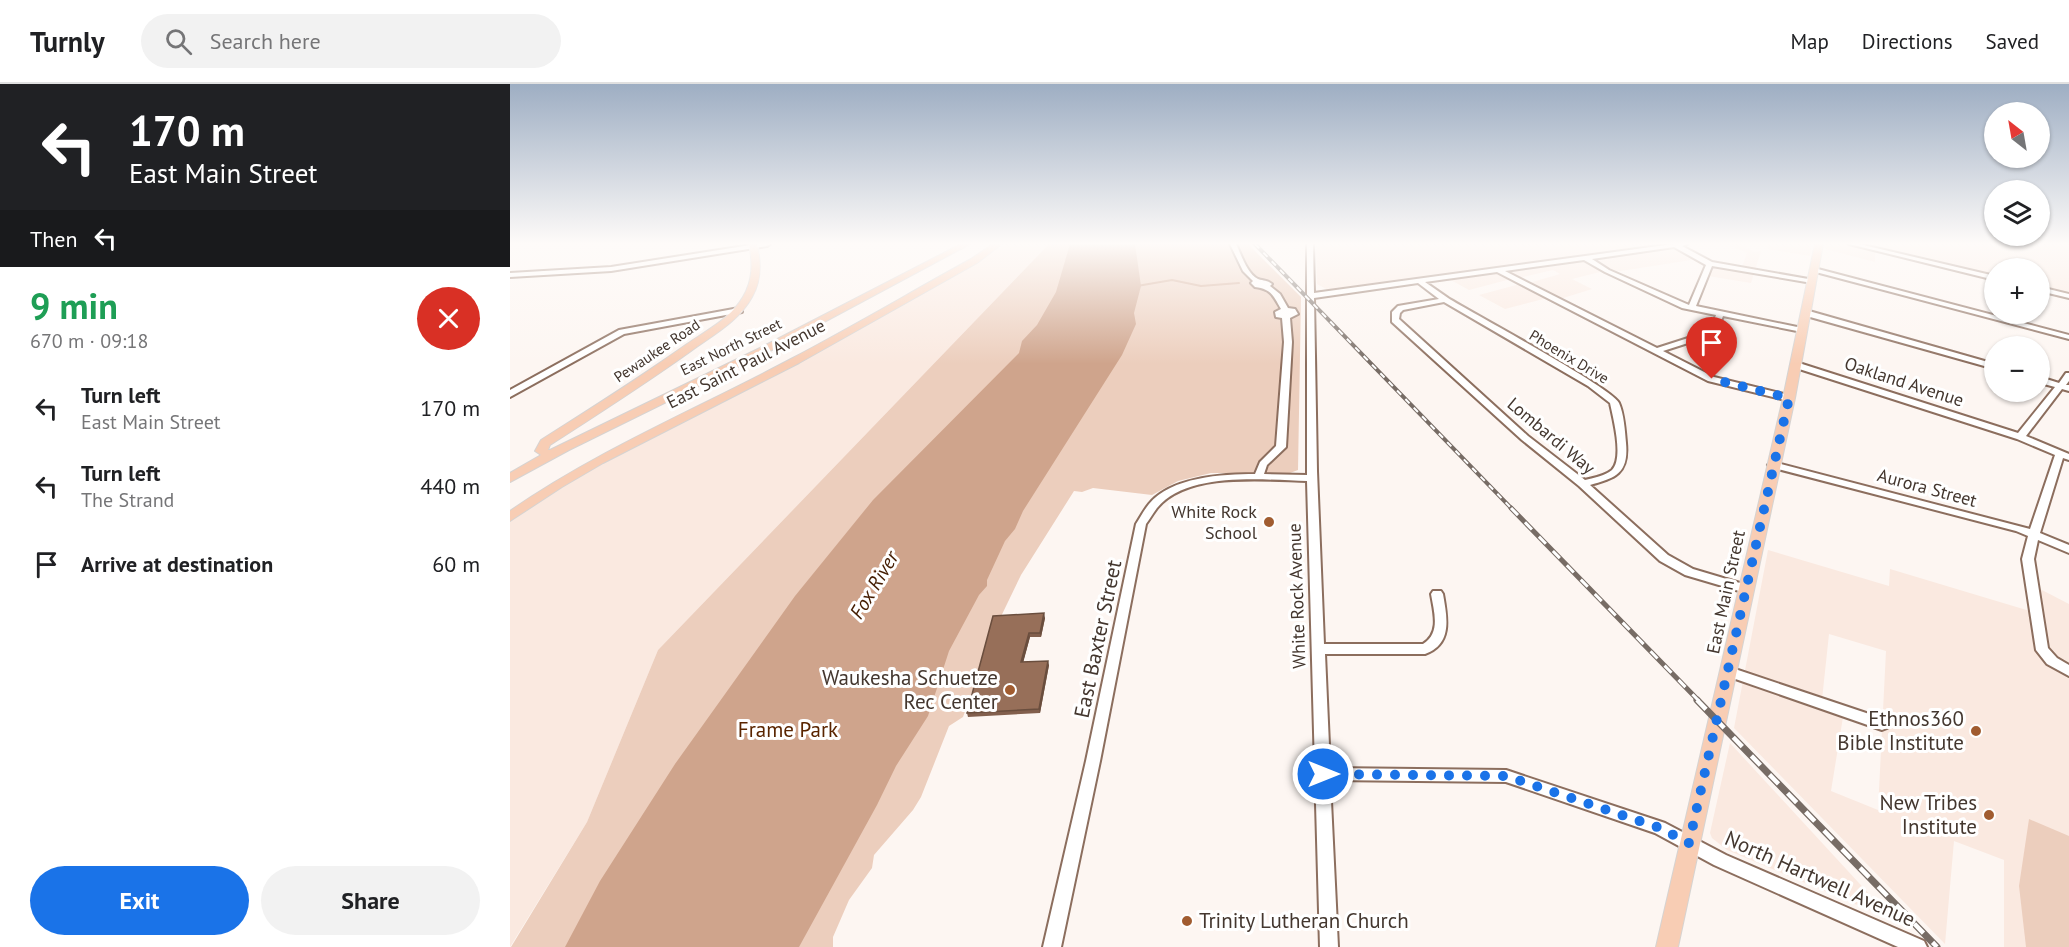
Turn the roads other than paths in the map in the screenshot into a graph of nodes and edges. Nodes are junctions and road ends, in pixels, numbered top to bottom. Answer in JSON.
{"nodes":[{"id":1,"x":754,"y":284,"type":"edge"},
{"id":2,"x":889,"y":284,"type":"edge"},
{"id":3,"x":932,"y":284,"type":"edge"},
{"id":4,"x":1255,"y":284,"type":"edge"},
{"id":5,"x":1311,"y":284,"type":"edge"},
{"id":6,"x":1313,"y":284,"type":"edge"},
{"id":7,"x":1396,"y":284,"type":"edge"},
{"id":8,"x":1423,"y":284,"type":"edge"},
{"id":9,"x":1526,"y":284,"type":"edge"},
{"id":10,"x":1637,"y":284,"type":"edge"},
{"id":11,"x":1701,"y":284,"type":"edge"},
{"id":12,"x":1811,"y":284,"type":"edge"},
{"id":13,"x":1848,"y":284,"type":"edge"},
{"id":14,"x":1350,"y":291,"type":"junction"},
{"id":15,"x":2050,"y":291,"type":"edge"},
{"id":16,"x":1311,"y":296,"type":"junction"},
{"id":17,"x":2069,"y":296,"type":"edge"},
{"id":18,"x":1445,"y":300,"type":"junction"},
{"id":19,"x":1691,"y":308,"type":"junction"},
{"id":20,"x":739,"y":310,"type":"junction"},
{"id":21,"x":1806,"y":312,"type":"junction"},
{"id":22,"x":1720,"y":314,"type":"junction"},
{"id":23,"x":1802,"y":330,"type":"junction"},
{"id":24,"x":2069,"y":337,"type":"edge"},
{"id":25,"x":1657,"y":351,"type":"junction"},
{"id":26,"x":1984,"y":364,"type":"edge"},
{"id":27,"x":1796,"y":365,"type":"junction"},
{"id":28,"x":2069,"y":375,"type":"edge"},
{"id":29,"x":2050,"y":383,"type":"edge"},
{"id":30,"x":2065,"y":387,"type":"edge"},
{"id":31,"x":510,"y":394,"type":"edge"},
{"id":32,"x":1789,"y":398,"type":"junction"},
{"id":33,"x":2020,"y":437,"type":"junction"},
{"id":34,"x":550,"y":455,"type":"junction"},
{"id":35,"x":2064,"y":455,"type":"edge"},
{"id":36,"x":1773,"y":465,"type":"junction"},
{"id":37,"x":510,"y":478,"type":"edge"},
{"id":38,"x":1258,"y":478,"type":"junction"},
{"id":39,"x":1312,"y":478,"type":"junction"},
{"id":40,"x":1583,"y":484,"type":"junction"},
{"id":41,"x":510,"y":517,"type":"edge"},
{"id":42,"x":2035,"y":534,"type":"junction"},
{"id":43,"x":2069,"y":549,"type":"edge"},
{"id":44,"x":1746,"y":589,"type":"junction"},
{"id":45,"x":1437,"y":594,"type":"dead end"},
{"id":46,"x":1318,"y":649,"type":"junction"},
{"id":47,"x":2069,"y":671,"type":"edge"},
{"id":48,"x":1729,"y":672,"type":"junction"},
{"id":49,"x":1882,"y":724,"type":"dead end"},
{"id":50,"x":1323,"y":774,"type":"junction"},
{"id":51,"x":1689,"y":843,"type":"junction"},
{"id":52,"x":1052,"y":947,"type":"edge"},
{"id":53,"x":1329,"y":947,"type":"edge"},
{"id":54,"x":1667,"y":947,"type":"edge"},
{"id":55,"x":1918,"y":947,"type":"edge"}],
"edges":[{"from":1,"to":20,"type":"main road","name":"Pewaukee Road"},
{"from":2,"to":34,"type":"main road","name":"East North Street"},
{"from":3,"to":41,"type":"main road","name":"East Saint Paul Avenue"},
{"from":4,"to":38,"type":"street"},
{"from":5,"to":16,"type":"street","name":"White Rock Avenue"},
{"from":6,"to":14,"type":"street"},
{"from":7,"to":14,"type":"street"},
{"from":8,"to":18,"type":"street","name":"Phoenix Drive"},
{"from":9,"to":25,"type":"street"},
{"from":10,"to":19,"type":"street"},
{"from":11,"to":19,"type":"street"},
{"from":12,"to":21,"type":"main road","name":"East Main Street"},
{"from":13,"to":24,"type":"street"},
{"from":14,"to":16,"type":"street"},
{"from":15,"to":17,"type":"street"},
{"from":16,"to":39,"type":"street","name":"White Rock Avenue"},
{"from":18,"to":40,"type":"street","name":"Phoenix Drive"},
{"from":18,"to":40,"type":"street","name":"Lombardi Way"},
{"from":19,"to":22,"type":"street"},
{"from":20,"to":31,"type":"street"},
{"from":20,"to":34,"type":"main road","name":"Pewaukee Road"},
{"from":21,"to":23,"type":"main road","name":"East Main Street"},
{"from":21,"to":26,"type":"street"},
{"from":22,"to":23,"type":"street"},
{"from":22,"to":25,"type":"street"},
{"from":23,"to":27,"type":"main road","name":"East Main Street"},
{"from":25,"to":32,"type":"street"},
{"from":27,"to":32,"type":"main road","name":"East Main Street"},
{"from":27,"to":33,"type":"street","name":"Oakland Avenue"},
{"from":28,"to":30,"type":"street"},
{"from":29,"to":30,"type":"street"},
{"from":30,"to":33,"type":"street"},
{"from":32,"to":36,"type":"main road","name":"East Main Street"},
{"from":33,"to":35,"type":"street","name":"Oakland Avenue"},
{"from":34,"to":37,"type":"main road","name":"East North Street"},
{"from":35,"to":42,"type":"street"},
{"from":36,"to":42,"type":"street","name":"Aurora Street"},
{"from":36,"to":44,"type":"main road","name":"East Main Street"},
{"from":38,"to":39,"type":"street","name":"East Baxter Street"},
{"from":38,"to":52,"type":"street","name":"East Baxter Street"},
{"from":39,"to":46,"type":"street","name":"White Rock Avenue"},
{"from":40,"to":44,"type":"street","name":"Lombardi Way"},
{"from":42,"to":43,"type":"street","name":"Aurora Street"},
{"from":42,"to":47,"type":"street"},
{"from":44,"to":48,"type":"main road","name":"East Main Street"},
{"from":45,"to":46,"type":"street"},
{"from":46,"to":50,"type":"street","name":"White Rock Avenue"},
{"from":48,"to":49,"type":"street"},
{"from":48,"to":51,"type":"main road","name":"East Main Street"},
{"from":50,"to":51,"type":"street","name":"North Hartwell Avenue"},
{"from":50,"to":53,"type":"street","name":"White Rock Avenue"},
{"from":51,"to":54,"type":"main road","name":"East Main Street"},
{"from":51,"to":55,"type":"street","name":"North Hartwell Avenue"}]}
